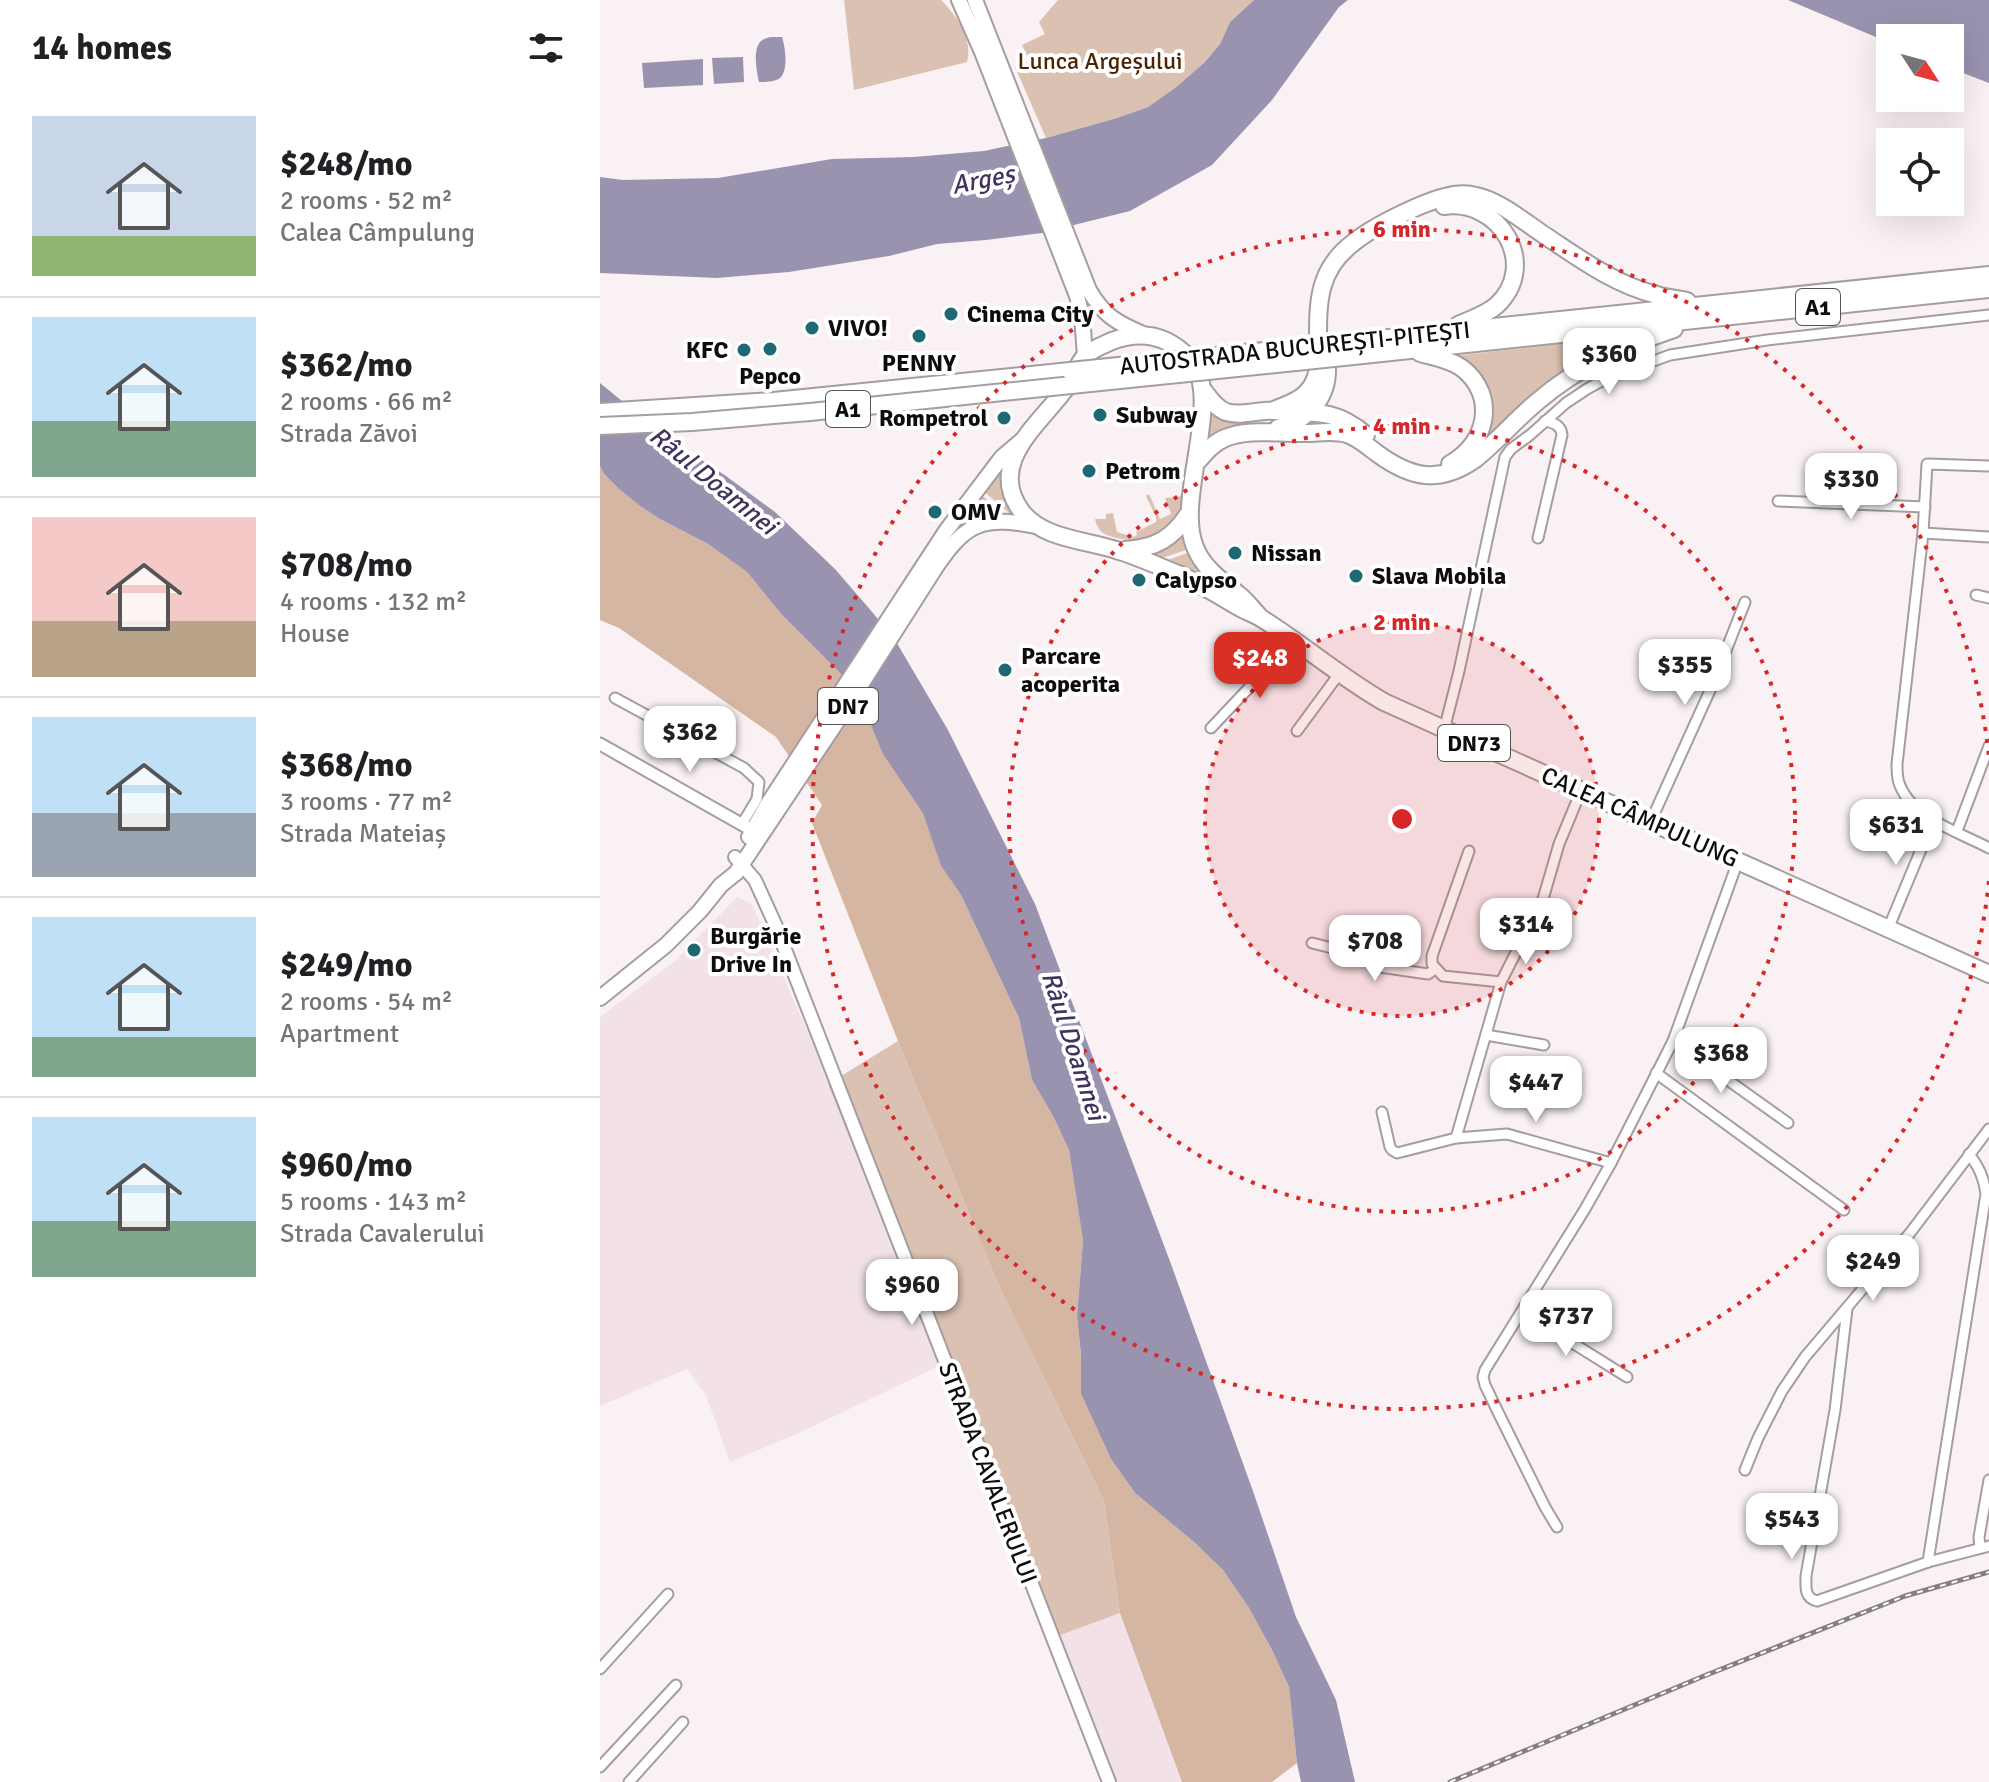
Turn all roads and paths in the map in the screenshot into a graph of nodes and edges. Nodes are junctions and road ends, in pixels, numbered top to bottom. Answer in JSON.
{"nodes":[{"id":1,"x":984,"y":0,"type":"edge"},
{"id":2,"x":963,"y":2,"type":"edge"},
{"id":3,"x":982,"y":17,"type":"junction"},
{"id":4,"x":991,"y":58,"type":"junction"},
{"id":5,"x":1989,"y":275,"type":"edge"},
{"id":6,"x":1077,"y":278,"type":"junction"},
{"id":7,"x":1989,"y":289,"type":"edge"},
{"id":8,"x":1704,"y":312,"type":"junction"},
{"id":9,"x":1989,"y":315,"type":"edge"},
{"id":10,"x":1440,"y":333,"type":"junction"},
{"id":11,"x":1143,"y":334,"type":"junction"},
{"id":12,"x":1362,"y":348,"type":"junction"},
{"id":13,"x":1406,"y":350,"type":"junction"},
{"id":14,"x":1085,"y":356,"type":"junction"},
{"id":15,"x":1327,"y":376,"type":"junction"},
{"id":16,"x":1204,"y":391,"type":"junction"},
{"id":17,"x":1274,"y":410,"type":"junction"},
{"id":18,"x":1311,"y":411,"type":"junction"},
{"id":19,"x":600,"y":412,"type":"edge"},
{"id":20,"x":1545,"y":421,"type":"junction"},
{"id":21,"x":600,"y":426,"type":"edge"},
{"id":22,"x":1357,"y":428,"type":"junction"},
{"id":23,"x":1257,"y":433,"type":"junction"},
{"id":24,"x":1023,"y":439,"type":"junction"},
{"id":25,"x":1197,"y":462,"type":"junction"},
{"id":26,"x":1989,"y":466,"type":"edge"},
{"id":27,"x":1778,"y":501,"type":"dead end"},
{"id":28,"x":1925,"y":507,"type":"junction"},
{"id":29,"x":1189,"y":513,"type":"junction"},
{"id":30,"x":1041,"y":527,"type":"junction"},
{"id":31,"x":1923,"y":533,"type":"junction"},
{"id":32,"x":1989,"y":537,"type":"edge"},
{"id":33,"x":1538,"y":538,"type":"dead end"},
{"id":34,"x":1120,"y":551,"type":"junction"},
{"id":35,"x":1976,"y":595,"type":"dead end"},
{"id":36,"x":910,"y":597,"type":"junction"},
{"id":37,"x":1989,"y":598,"type":"edge"},
{"id":38,"x":1745,"y":602,"type":"dead end"},
{"id":39,"x":1260,"y":617,"type":"junction"},
{"id":40,"x":1290,"y":638,"type":"junction"},
{"id":41,"x":1339,"y":674,"type":"junction"},
{"id":42,"x":615,"y":698,"type":"dead end"},
{"id":43,"x":1211,"y":728,"type":"dead end"},
{"id":44,"x":1444,"y":730,"type":"junction"},
{"id":45,"x":1297,"y":731,"type":"dead end"},
{"id":46,"x":600,"y":744,"type":"edge"},
{"id":47,"x":1989,"y":746,"type":"edge"},
{"id":48,"x":1581,"y":791,"type":"junction"},
{"id":49,"x":1650,"y":823,"type":"junction"},
{"id":50,"x":1935,"y":823,"type":"junction"},
{"id":51,"x":752,"y":830,"type":"junction"},
{"id":52,"x":1957,"y":831,"type":"junction"},
{"id":53,"x":1989,"y":848,"type":"edge"},
{"id":54,"x":1469,"y":851,"type":"dead end"},
{"id":55,"x":739,"y":860,"type":"junction"},
{"id":56,"x":1738,"y":861,"type":"junction"},
{"id":57,"x":1888,"y":929,"type":"junction"},
{"id":58,"x":1312,"y":943,"type":"dead end"},
{"id":59,"x":1435,"y":969,"type":"junction"},
{"id":60,"x":1989,"y":974,"type":"edge"},
{"id":61,"x":1501,"y":982,"type":"junction"},
{"id":62,"x":600,"y":998,"type":"edge"},
{"id":63,"x":1486,"y":1035,"type":"junction"},
{"id":64,"x":1673,"y":1041,"type":"junction"},
{"id":65,"x":1544,"y":1045,"type":"dead end"},
{"id":66,"x":1656,"y":1073,"type":"junction"},
{"id":67,"x":1382,"y":1112,"type":"dead end"},
{"id":68,"x":1788,"y":1123,"type":"dead end"},
{"id":69,"x":1989,"y":1129,"type":"edge"},
{"id":70,"x":1456,"y":1138,"type":"junction"},
{"id":71,"x":1969,"y":1154,"type":"junction"},
{"id":72,"x":1611,"y":1163,"type":"junction"},
{"id":73,"x":1844,"y":1210,"type":"dead end"},
{"id":74,"x":1847,"y":1309,"type":"junction"},
{"id":75,"x":1523,"y":1312,"type":"junction"},
{"id":76,"x":1627,"y":1377,"type":"dead end"},
{"id":77,"x":1745,"y":1470,"type":"dead end"},
{"id":78,"x":1989,"y":1480,"type":"edge"},
{"id":79,"x":1557,"y":1527,"type":"dead end"},
{"id":80,"x":1985,"y":1547,"type":"edge"},
{"id":81,"x":1928,"y":1562,"type":"junction"},
{"id":82,"x":668,"y":1594,"type":"dead end"},
{"id":83,"x":600,"y":1669,"type":"edge"},
{"id":84,"x":676,"y":1685,"type":"dead end"},
{"id":85,"x":683,"y":1722,"type":"dead end"},
{"id":86,"x":600,"y":1767,"type":"edge"},
{"id":87,"x":629,"y":1782,"type":"edge"},
{"id":88,"x":1109,"y":1782,"type":"edge"}],
"edges":[{"from":1,"to":3,"type":"main road"},
{"from":2,"to":3,"type":"main road"},
{"from":2,"to":4,"type":"main road"},
{"from":3,"to":4,"type":"main road"},
{"from":4,"to":6,"type":"main road"},
{"from":5,"to":8,"type":"highway","name":"AUTOSTRADA BUCUREȘTI-PITEȘTI","number":"A1"},
{"from":6,"to":11,"type":"main road"},
{"from":6,"to":14,"type":"main road"},
{"from":7,"to":8,"type":"highway","name":"AUTOSTRADA BUCUREȘTI-PITEȘTI","number":"A1"},
{"from":8,"to":10,"type":"highway","name":"AUTOSTRADA BUCUREȘTI-PITEȘTI","number":"A1"},
{"from":8,"to":13,"type":"highway","name":"AUTOSTRADA BUCUREȘTI-PITEȘTI","number":"A1"},
{"from":8,"to":17,"type":"highway"},
{"from":8,"to":23,"type":"highway"},
{"from":9,"to":20,"type":"street"},
{"from":10,"to":12,"type":"highway","name":"AUTOSTRADA BUCUREȘTI-PITEȘTI","number":"A1"},
{"from":10,"to":15,"type":"highway"},
{"from":11,"to":14,"type":"highway"},
{"from":11,"to":16,"type":"highway"},
{"from":12,"to":13,"type":"highway","name":"AUTOSTRADA BUCUREȘTI-PITEȘTI","number":"A1"},
{"from":12,"to":19,"type":"highway","name":"AUTOSTRADA BUCUREȘTI-PITEȘTI","number":"A1","bridge":true},
{"from":12,"to":21,"type":"highway","name":"AUTOSTRADA BUCUREȘTI-PITEȘTI","number":"A1","bridge":true},
{"from":13,"to":22,"type":"highway"},
{"from":14,"to":24,"type":"highway","number":"DN7"},
{"from":15,"to":18,"type":"highway"},
{"from":15,"to":22,"type":"highway"},
{"from":16,"to":17,"type":"highway"},
{"from":16,"to":25,"type":"highway","name":"CALEA CÂMPULUNG"},
{"from":17,"to":18,"type":"highway"},
{"from":18,"to":22,"type":"highway"},
{"from":18,"to":23,"type":"highway"},
{"from":20,"to":33,"type":"street"},
{"from":20,"to":44,"type":"street"},
{"from":23,"to":25,"type":"highway"},
{"from":24,"to":30,"type":"highway","number":"DN7"},
{"from":24,"to":36,"type":"main road","number":"DN7"},
{"from":25,"to":29,"type":"highway","name":"CALEA CÂMPULUNG"},
{"from":26,"to":28,"type":"street"},
{"from":27,"to":28,"type":"street"},
{"from":28,"to":31,"type":"street"},
{"from":29,"to":34,"type":"highway","number":"DN7"},
{"from":29,"to":39,"type":"highway","name":"CALEA CÂMPULUNG"},
{"from":30,"to":34,"type":"highway","name":"CALEA CÂMPULUNG","number":"DN7"},
{"from":30,"to":36,"type":"main road","number":"DN7"},
{"from":31,"to":32,"type":"street"},
{"from":31,"to":50,"type":"street"},
{"from":34,"to":39,"type":"highway","name":"CALEA CÂMPULUNG"},
{"from":35,"to":37,"type":"street"},
{"from":36,"to":51,"type":"main road","number":"DN7"},
{"from":38,"to":49,"type":"street"},
{"from":39,"to":40,"type":"highway","name":"CALEA CÂMPULUNG","number":"DN73"},
{"from":40,"to":41,"type":"highway","name":"CALEA CÂMPULUNG","number":"DN73"},
{"from":40,"to":43,"type":"street"},
{"from":41,"to":44,"type":"highway","name":"CALEA CÂMPULUNG","number":"DN73"},
{"from":41,"to":45,"type":"street"},
{"from":42,"to":51,"type":"street"},
{"from":44,"to":48,"type":"highway","name":"CALEA CÂMPULUNG","number":"DN73"},
{"from":46,"to":51,"type":"street"},
{"from":47,"to":52,"type":"street"},
{"from":48,"to":49,"type":"highway","name":"CALEA CÂMPULUNG","number":"DN73"},
{"from":48,"to":61,"type":"street"},
{"from":49,"to":56,"type":"highway","name":"CALEA CÂMPULUNG","number":"DN73"},
{"from":50,"to":52,"type":"street"},
{"from":50,"to":57,"type":"street"},
{"from":51,"to":55,"type":"main road","number":"DN7"},
{"from":52,"to":53,"type":"street"},
{"from":54,"to":59,"type":"street"},
{"from":55,"to":62,"type":"main road","number":"DN7"},
{"from":55,"to":88,"type":"main road","name":"STRADA CAVALERULUI"},
{"from":56,"to":57,"type":"highway","name":"CALEA CÂMPULUNG","number":"DN73"},
{"from":56,"to":64,"type":"street"},
{"from":57,"to":60,"type":"highway","name":"CALEA CÂMPULUNG","number":"DN73"},
{"from":58,"to":59,"type":"street"},
{"from":59,"to":61,"type":"street"},
{"from":61,"to":63,"type":"street"},
{"from":63,"to":65,"type":"street"},
{"from":63,"to":70,"type":"street"},
{"from":64,"to":66,"type":"street"},
{"from":64,"to":68,"type":"street"},
{"from":66,"to":72,"type":"street"},
{"from":66,"to":73,"type":"street"},
{"from":67,"to":70,"type":"street"},
{"from":69,"to":71,"type":"street"},
{"from":70,"to":72,"type":"street"},
{"from":71,"to":74,"type":"street"},
{"from":71,"to":81,"type":"street"},
{"from":72,"to":75,"type":"street"},
{"from":74,"to":77,"type":"street"},
{"from":74,"to":81,"type":"street"},
{"from":75,"to":76,"type":"street"},
{"from":75,"to":79,"type":"street"},
{"from":78,"to":80,"type":"street"},
{"from":80,"to":81,"type":"street"},
{"from":82,"to":83,"type":"street"},
{"from":84,"to":86,"type":"street"},
{"from":85,"to":87,"type":"street"}]}
